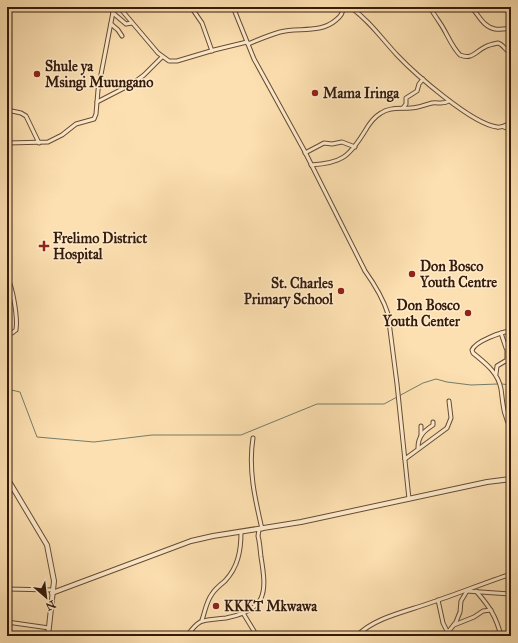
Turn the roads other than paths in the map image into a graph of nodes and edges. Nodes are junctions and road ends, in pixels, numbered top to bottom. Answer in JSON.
{"nodes":[{"id":1,"x":114,"y":7,"type":"edge"},
{"id":2,"x":119,"y":7,"type":"edge"},
{"id":3,"x":191,"y":7,"type":"edge"},
{"id":4,"x":233,"y":7,"type":"edge"},
{"id":5,"x":343,"y":7,"type":"edge"},
{"id":6,"x":350,"y":7,"type":"edge"},
{"id":7,"x":430,"y":7,"type":"edge"},
{"id":8,"x":471,"y":7,"type":"edge"},
{"id":9,"x":113,"y":13,"type":"junction"},
{"id":10,"x":132,"y":23,"type":"junction"},
{"id":11,"x":110,"y":24,"type":"junction"},
{"id":12,"x":511,"y":29,"type":"edge"},
{"id":13,"x":122,"y":36,"type":"dead end"},
{"id":14,"x":247,"y":43,"type":"junction"},
{"id":15,"x":212,"y":51,"type":"junction"},
{"id":16,"x":511,"y":54,"type":"edge"},
{"id":17,"x":162,"y":57,"type":"junction"},
{"id":18,"x":423,"y":79,"type":"junction"},
{"id":19,"x":449,"y":101,"type":"junction"},
{"id":20,"x":97,"y":102,"type":"junction"},
{"id":21,"x":403,"y":108,"type":"junction"},
{"id":22,"x":7,"y":110,"type":"edge"},
{"id":23,"x":511,"y":123,"type":"edge"},
{"id":24,"x":503,"y":126,"type":"junction"},
{"id":25,"x":511,"y":130,"type":"edge"},
{"id":26,"x":7,"y":143,"type":"edge"},
{"id":27,"x":39,"y":143,"type":"junction"},
{"id":28,"x":355,"y":146,"type":"junction"},
{"id":29,"x":305,"y":153,"type":"junction"},
{"id":30,"x":311,"y":165,"type":"junction"},
{"id":31,"x":7,"y":276,"type":"edge"},
{"id":32,"x":7,"y":297,"type":"edge"},
{"id":33,"x":13,"y":298,"type":"junction"},
{"id":34,"x":511,"y":331,"type":"edge"},
{"id":35,"x":501,"y":333,"type":"junction"},
{"id":36,"x":7,"y":334,"type":"edge"},
{"id":37,"x":509,"y":350,"type":"edge"},
{"id":38,"x":496,"y":376,"type":"junction"},
{"id":39,"x":449,"y":401,"type":"dead end"},
{"id":40,"x":506,"y":417,"type":"junction"},
{"id":41,"x":511,"y":418,"type":"edge"},
{"id":42,"x":433,"y":422,"type":"dead end"},
{"id":43,"x":421,"y":426,"type":"dead end"},
{"id":44,"x":511,"y":428,"type":"edge"},
{"id":45,"x":421,"y":435,"type":"junction"},
{"id":46,"x":253,"y":438,"type":"dead end"},
{"id":47,"x":418,"y":448,"type":"junction"},
{"id":48,"x":405,"y":459,"type":"junction"},
{"id":49,"x":7,"y":478,"type":"edge"},
{"id":50,"x":511,"y":479,"type":"edge"},
{"id":51,"x":409,"y":499,"type":"junction"},
{"id":52,"x":260,"y":529,"type":"junction"},
{"id":53,"x":241,"y":532,"type":"junction"},
{"id":54,"x":511,"y":574,"type":"edge"},
{"id":55,"x":7,"y":589,"type":"edge"},
{"id":56,"x":466,"y":591,"type":"junction"},
{"id":57,"x":476,"y":591,"type":"junction"},
{"id":58,"x":52,"y":592,"type":"junction"},
{"id":59,"x":511,"y":594,"type":"edge"},
{"id":60,"x":438,"y":600,"type":"junction"},
{"id":61,"x":491,"y":610,"type":"junction"},
{"id":62,"x":243,"y":613,"type":"junction"},
{"id":63,"x":202,"y":620,"type":"junction"},
{"id":64,"x":7,"y":622,"type":"edge"},
{"id":65,"x":453,"y":625,"type":"junction"},
{"id":66,"x":49,"y":628,"type":"junction"},
{"id":67,"x":189,"y":635,"type":"edge"},
{"id":68,"x":446,"y":635,"type":"edge"},
{"id":69,"x":48,"y":636,"type":"edge"},
{"id":70,"x":257,"y":636,"type":"edge"},
{"id":71,"x":357,"y":636,"type":"edge"},
{"id":72,"x":501,"y":636,"type":"edge"}],
"edges":[{"from":1,"to":9,"type":"street"},
{"from":2,"to":10,"type":"street"},
{"from":3,"to":15,"type":"street"},
{"from":4,"to":14,"type":"street"},
{"from":5,"to":14,"type":"street"},
{"from":6,"to":18,"type":"street"},
{"from":7,"to":16,"type":"street"},
{"from":8,"to":12,"type":"street"},
{"from":9,"to":10,"type":"street"},
{"from":9,"to":11,"type":"street"},
{"from":10,"to":17,"type":"street"},
{"from":11,"to":13,"type":"street"},
{"from":11,"to":20,"type":"street"},
{"from":14,"to":15,"type":"street"},
{"from":14,"to":29,"type":"street"},
{"from":15,"to":17,"type":"street"},
{"from":17,"to":20,"type":"street"},
{"from":18,"to":19,"type":"street"},
{"from":18,"to":21,"type":"street"},
{"from":19,"to":21,"type":"street"},
{"from":19,"to":24,"type":"street"},
{"from":20,"to":27,"type":"street"},
{"from":21,"to":28,"type":"street"},
{"from":22,"to":27,"type":"street"},
{"from":23,"to":24,"type":"street"},
{"from":24,"to":25,"type":"street"},
{"from":26,"to":27,"type":"street"},
{"from":28,"to":29,"type":"street"},
{"from":28,"to":30,"type":"street"},
{"from":29,"to":30,"type":"street"},
{"from":30,"to":48,"type":"street"},
{"from":31,"to":33,"type":"street"},
{"from":32,"to":33,"type":"street"},
{"from":33,"to":36,"type":"street"},
{"from":34,"to":35,"type":"street"},
{"from":35,"to":37,"type":"street"},
{"from":35,"to":38,"type":"street"},
{"from":37,"to":38,"type":"street"},
{"from":38,"to":40,"type":"street"},
{"from":39,"to":47,"type":"street"},
{"from":40,"to":41,"type":"street"},
{"from":40,"to":44,"type":"street"},
{"from":42,"to":45,"type":"street"},
{"from":43,"to":45,"type":"street"},
{"from":45,"to":47,"type":"street"},
{"from":46,"to":52,"type":"street"},
{"from":47,"to":48,"type":"street"},
{"from":48,"to":51,"type":"street"},
{"from":49,"to":58,"type":"street"},
{"from":50,"to":51,"type":"street"},
{"from":51,"to":52,"type":"street"},
{"from":52,"to":53,"type":"street"},
{"from":52,"to":62,"type":"street"},
{"from":53,"to":58,"type":"street"},
{"from":53,"to":63,"type":"street"},
{"from":54,"to":56,"type":"street"},
{"from":55,"to":58,"type":"street"},
{"from":56,"to":57,"type":"street"},
{"from":56,"to":60,"type":"street"},
{"from":56,"to":65,"type":"street"},
{"from":57,"to":59,"type":"street"},
{"from":57,"to":61,"type":"street"},
{"from":58,"to":66,"type":"street"},
{"from":60,"to":68,"type":"street"},
{"from":60,"to":71,"type":"street"},
{"from":61,"to":65,"type":"street"},
{"from":61,"to":72,"type":"street"},
{"from":62,"to":63,"type":"street"},
{"from":62,"to":70,"type":"street"},
{"from":63,"to":67,"type":"street"},
{"from":64,"to":66,"type":"street"},
{"from":65,"to":68,"type":"street"},
{"from":66,"to":69,"type":"street"}]}
